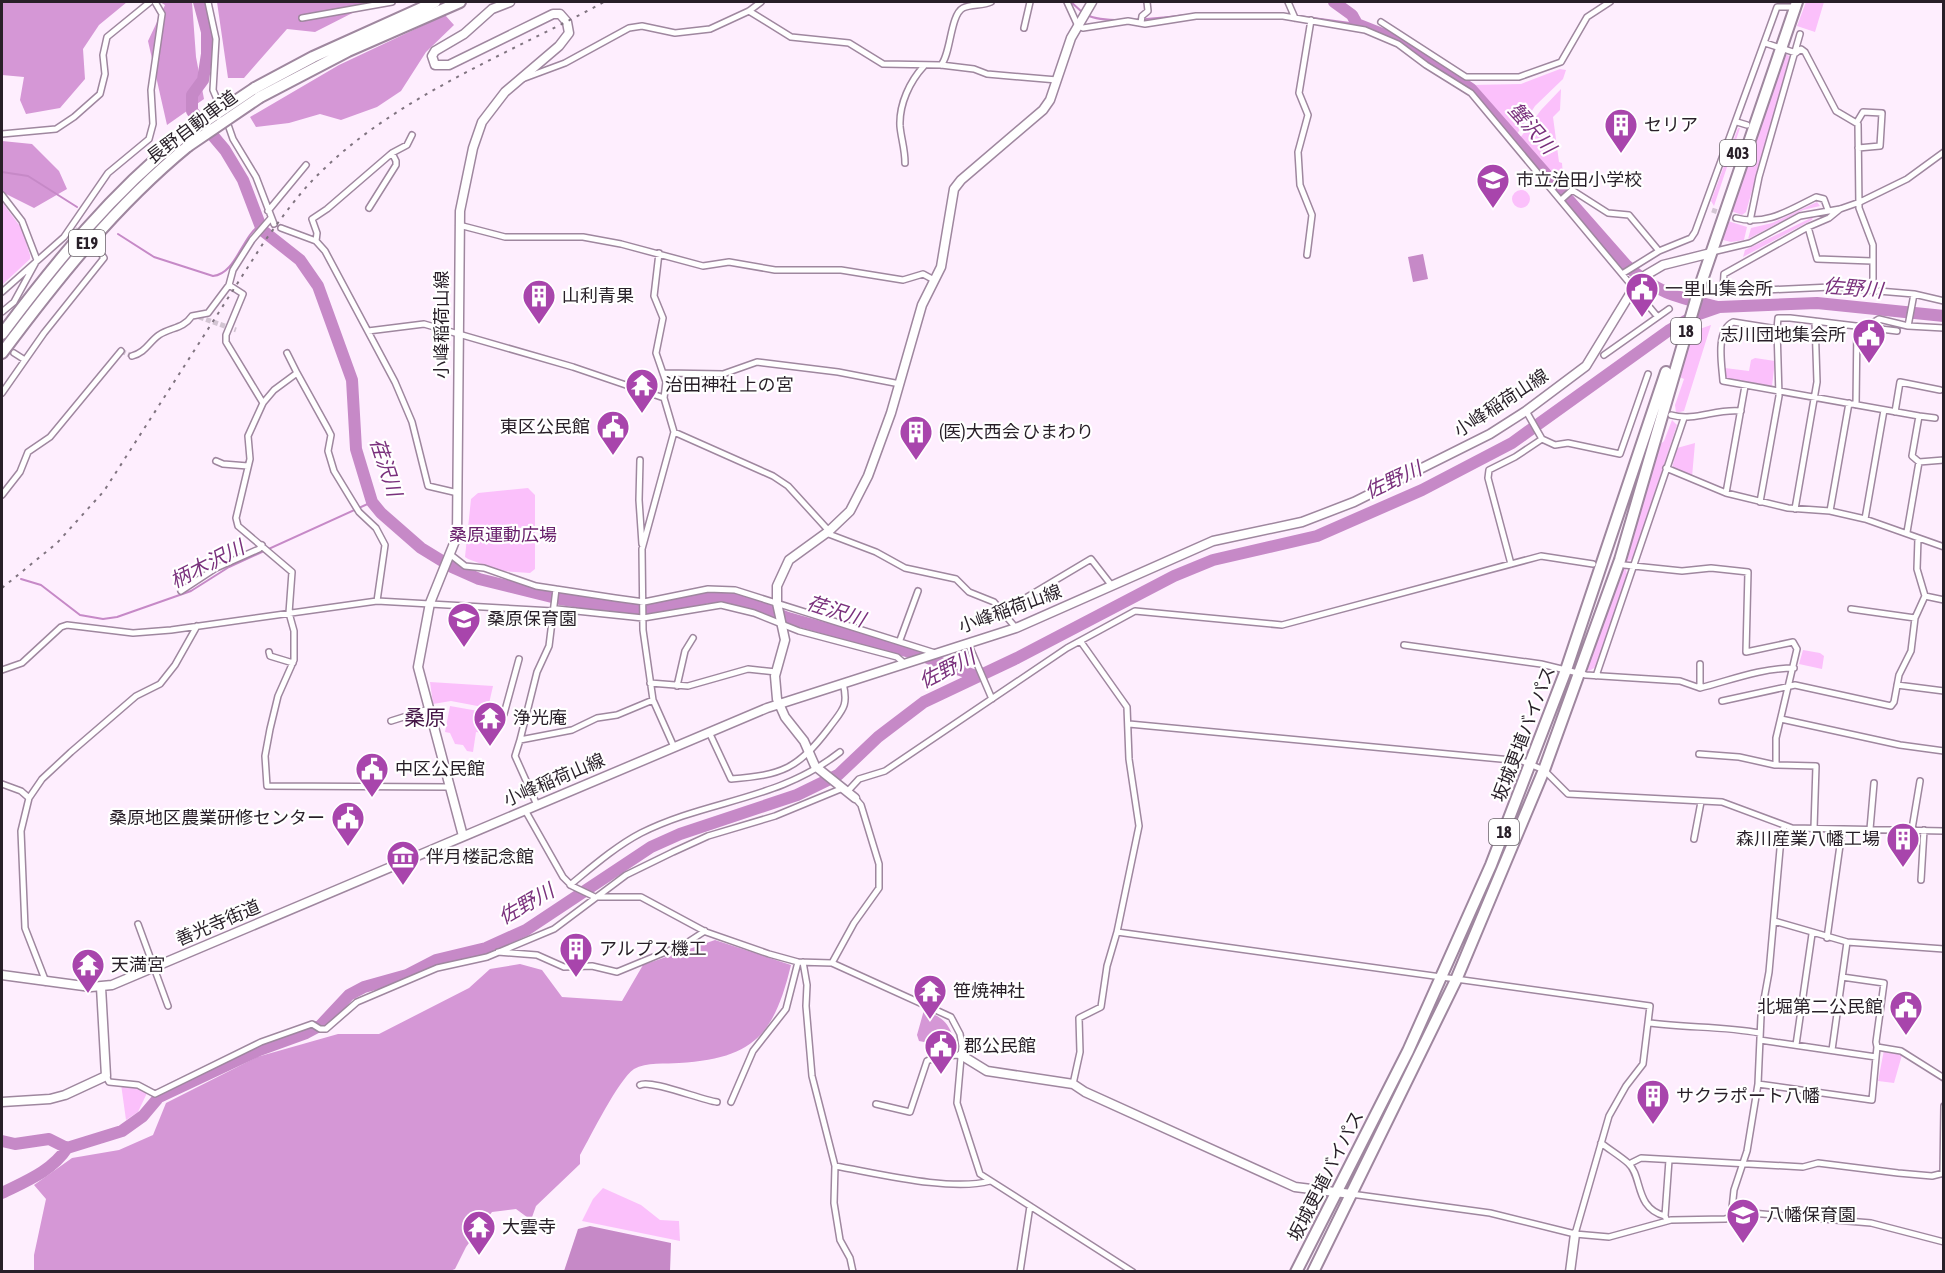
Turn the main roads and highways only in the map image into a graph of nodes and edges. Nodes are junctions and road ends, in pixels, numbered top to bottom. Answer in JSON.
{"nodes":[{"id":1,"x":435,"y":2,"type":"edge"},
{"id":2,"x":460,"y":2,"type":"edge"},
{"id":3,"x":510,"y":2,"type":"edge"},
{"id":4,"x":1791,"y":4,"type":"edge"},
{"id":5,"x":1089,"y":5,"type":"edge"},
{"id":6,"x":1780,"y":51,"type":"junction"},
{"id":7,"x":257,"y":92,"type":"junction"},
{"id":8,"x":185,"y":142,"type":"junction"},
{"id":9,"x":1708,"y":253,"type":"junction"},
{"id":10,"x":2,"y":334,"type":"edge"},
{"id":11,"x":2,"y":353,"type":"edge"},
{"id":12,"x":1669,"y":376,"type":"junction"},
{"id":13,"x":779,"y":704,"type":"junction"},
{"id":14,"x":855,"y":798,"type":"road end"},
{"id":15,"x":463,"y":837,"type":"junction"},
{"id":16,"x":2,"y":975,"type":"edge"},
{"id":17,"x":101,"y":987,"type":"junction"},
{"id":18,"x":961,"y":1055,"type":"road end"},
{"id":19,"x":2,"y":1102,"type":"edge"},
{"id":20,"x":1336,"y":1193,"type":"junction"},
{"id":21,"x":1351,"y":1194,"type":"junction"},
{"id":22,"x":1575,"y":1234,"type":"road end"},
{"id":23,"x":1296,"y":1272,"type":"edge"},
{"id":24,"x":1313,"y":1272,"type":"edge"},
{"id":25,"x":1569,"y":1272,"type":"edge"}],
"edges":[{"from":1,"to":7,"type":"highway","name":"長野自動車道","number":"E19"},
{"from":2,"to":7,"type":"highway","name":"長野自動車道","number":"E19"},
{"from":3,"to":15,"type":"main road","name":"小峰稲荷山線"},
{"from":4,"to":6,"type":"highway","number":"403"},
{"from":5,"to":13,"type":"main road"},
{"from":6,"to":9,"type":"highway","number":"403"},
{"from":6,"to":9,"type":"highway","number":"403"},
{"from":7,"to":8,"type":"highway","name":"長野自動車道","number":"E19","bridge":true},
{"from":8,"to":10,"type":"highway","name":"長野自動車道","number":"E19"},
{"from":8,"to":11,"type":"highway","name":"長野自動車道","number":"E19"},
{"from":9,"to":12,"type":"highway","name":"坂城更埴バイパス","number":"18"},
{"from":9,"to":13,"type":"main road","name":"小峰稲荷山線"},
{"from":12,"to":20,"type":"highway","name":"坂城更埴バイパス","number":"18"},
{"from":12,"to":21,"type":"highway","name":"坂城更埴バイパス","number":"18"},
{"from":13,"to":14,"type":"main road"},
{"from":13,"to":15,"type":"main road","name":"小峰稲荷山線"},
{"from":15,"to":17,"type":"main road","name":"善光寺街道"},
{"from":16,"to":17,"type":"main road"},
{"from":17,"to":19,"type":"main road"},
{"from":18,"to":20,"type":"main road"},
{"from":20,"to":21,"type":"main road"},
{"from":20,"to":23,"type":"highway","name":"坂城更埴バイパス","number":"18"},
{"from":21,"to":24,"type":"highway","name":"坂城更埴バイパス","number":"18"},
{"from":22,"to":25,"type":"main road"}]}
